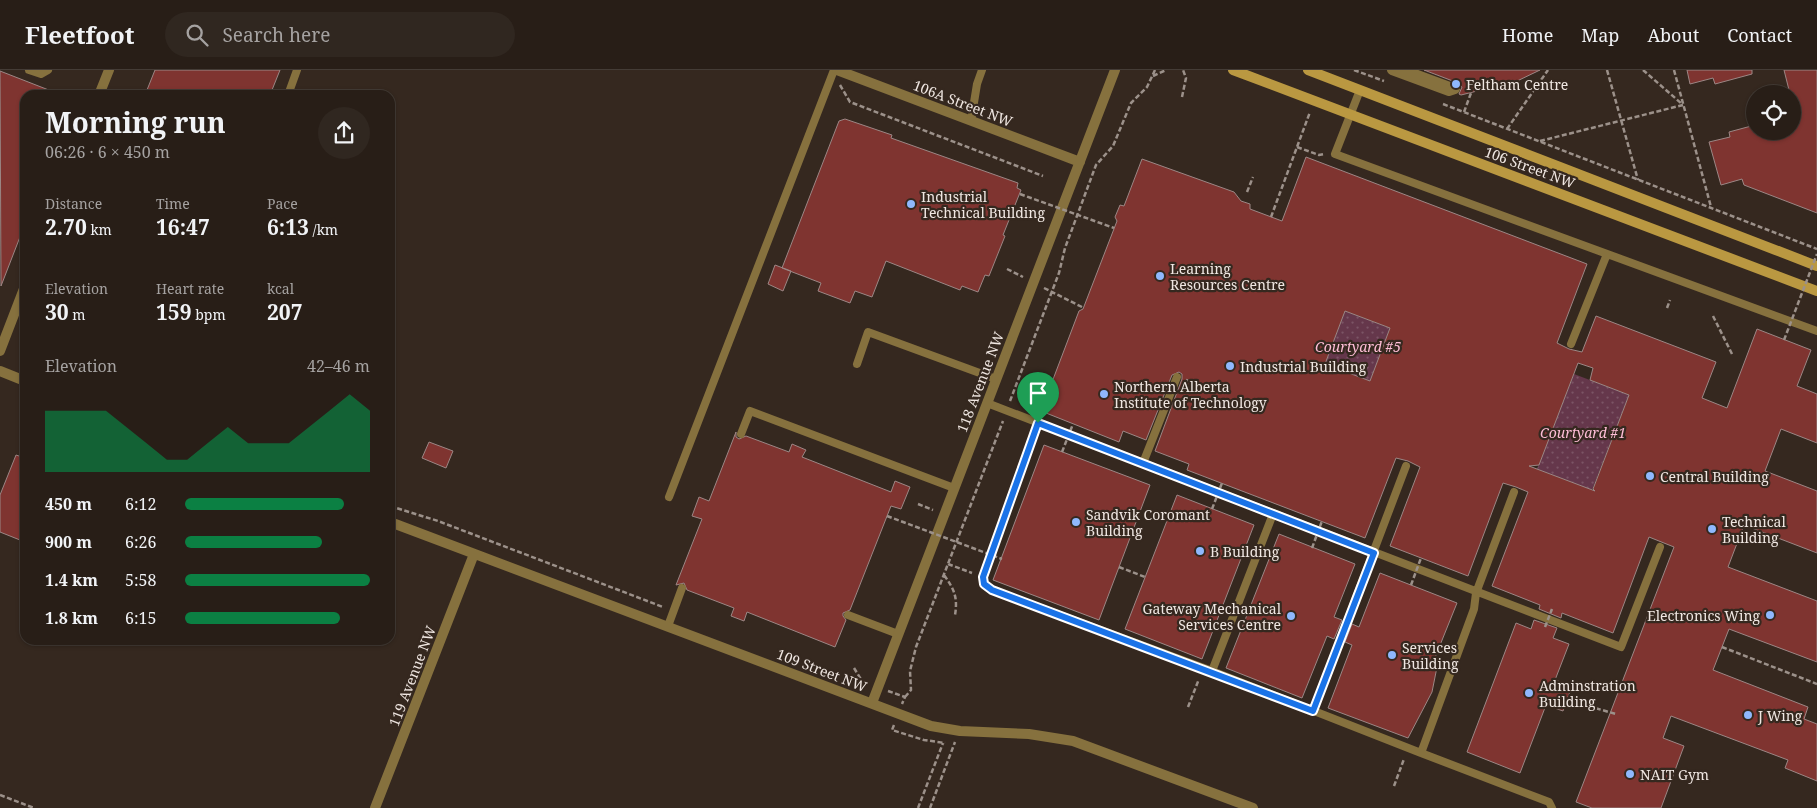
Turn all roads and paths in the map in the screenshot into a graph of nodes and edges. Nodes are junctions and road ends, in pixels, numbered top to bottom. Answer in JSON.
{"nodes":[{"id":1,"x":28,"y":70,"type":"edge"},
{"id":2,"x":48,"y":70,"type":"edge"},
{"id":3,"x":109,"y":70,"type":"edge"},
{"id":4,"x":297,"y":70,"type":"edge"},
{"id":5,"x":982,"y":70,"type":"edge"},
{"id":6,"x":1115,"y":70,"type":"edge"},
{"id":7,"x":1155,"y":70,"type":"edge"},
{"id":8,"x":1166,"y":70,"type":"edge"},
{"id":9,"x":1183,"y":70,"type":"edge"},
{"id":10,"x":1233,"y":70,"type":"edge"},
{"id":11,"x":1308,"y":70,"type":"edge"},
{"id":12,"x":1354,"y":70,"type":"edge"},
{"id":13,"x":1392,"y":70,"type":"edge"},
{"id":14,"x":1404,"y":70,"type":"edge"},
{"id":15,"x":1548,"y":70,"type":"edge"},
{"id":16,"x":1607,"y":70,"type":"edge"},
{"id":17,"x":1643,"y":70,"type":"edge"},
{"id":18,"x":1674,"y":70,"type":"edge"},
{"id":19,"x":835,"y":71,"type":"edge"},
{"id":20,"x":1152,"y":77,"type":"junction"},
{"id":21,"x":1391,"y":84,"type":"dead end"},
{"id":22,"x":101,"y":90,"type":"edge"},
{"id":23,"x":290,"y":90,"type":"edge"},
{"id":24,"x":1360,"y":90,"type":"junction"},
{"id":25,"x":1471,"y":92,"type":"dead end"},
{"id":26,"x":1182,"y":97,"type":"dead end"},
{"id":27,"x":1437,"y":102,"type":"dead end"},
{"id":28,"x":1683,"y":105,"type":"junction"},
{"id":29,"x":1310,"y":112,"type":"dead end"},
{"id":30,"x":1464,"y":112,"type":"junction"},
{"id":31,"x":1350,"y":114,"type":"junction"},
{"id":32,"x":971,"y":121,"type":"junction"},
{"id":33,"x":1621,"y":121,"type":"junction"},
{"id":34,"x":1507,"y":129,"type":"junction"},
{"id":35,"x":1540,"y":141,"type":"junction"},
{"id":36,"x":1297,"y":146,"type":"junction"},
{"id":37,"x":1335,"y":154,"type":"junction"},
{"id":38,"x":1080,"y":162,"type":"junction"},
{"id":39,"x":1043,"y":176,"type":"dead end"},
{"id":40,"x":1253,"y":177,"type":"dead end"},
{"id":41,"x":1638,"y":180,"type":"junction"},
{"id":42,"x":1247,"y":192,"type":"dead end"},
{"id":43,"x":1020,"y":194,"type":"dead end"},
{"id":44,"x":1711,"y":207,"type":"junction"},
{"id":45,"x":1270,"y":216,"type":"dead end"},
{"id":46,"x":1114,"y":228,"type":"dead end"},
{"id":47,"x":1817,"y":249,"type":"edge"},
{"id":48,"x":1607,"y":254,"type":"junction"},
{"id":49,"x":1817,"y":254,"type":"edge"},
{"id":50,"x":1817,"y":266,"type":"edge"},
{"id":51,"x":1817,"y":291,"type":"edge"},
{"id":52,"x":20,"y":299,"type":"edge"},
{"id":53,"x":1670,"y":300,"type":"dead end"},
{"id":54,"x":1666,"y":308,"type":"dead end"},
{"id":55,"x":1713,"y":316,"type":"dead end"},
{"id":56,"x":1817,"y":331,"type":"edge"},
{"id":57,"x":1784,"y":340,"type":"dead end"},
{"id":58,"x":1571,"y":344,"type":"dead end"},
{"id":59,"x":0,"y":351,"type":"edge"},
{"id":60,"x":1732,"y":356,"type":"dead end"},
{"id":61,"x":857,"y":364,"type":"dead end"},
{"id":62,"x":0,"y":371,"type":"edge"},
{"id":63,"x":1177,"y":377,"type":"joint"},
{"id":64,"x":20,"y":378,"type":"edge"},
{"id":65,"x":996,"y":379,"type":"junction"},
{"id":66,"x":1206,"y":385,"type":"dead end"},
{"id":67,"x":1010,"y":402,"type":"dead end"},
{"id":68,"x":987,"y":404,"type":"junction"},
{"id":69,"x":1038,"y":423,"type":"junction"},
{"id":70,"x":1073,"y":424,"type":"dead end"},
{"id":71,"x":1000,"y":428,"type":"dead end"},
{"id":72,"x":741,"y":434,"type":"dead end"},
{"id":73,"x":1062,"y":452,"type":"dead end"},
{"id":74,"x":1143,"y":464,"type":"junction"},
{"id":75,"x":1406,"y":466,"type":"dead end"},
{"id":76,"x":1222,"y":483,"type":"dead end"},
{"id":77,"x":954,"y":488,"type":"junction"},
{"id":78,"x":1514,"y":492,"type":"dead end"},
{"id":79,"x":669,"y":497,"type":"dead end"},
{"id":80,"x":395,"y":508,"type":"edge"},
{"id":81,"x":1212,"y":509,"type":"dead end"},
{"id":82,"x":1273,"y":514,"type":"junction"},
{"id":83,"x":887,"y":516,"type":"dead end"},
{"id":84,"x":1322,"y":521,"type":"dead end"},
{"id":85,"x":395,"y":524,"type":"edge"},
{"id":86,"x":1660,"y":547,"type":"dead end"},
{"id":87,"x":1312,"y":548,"type":"dead end"},
{"id":88,"x":1374,"y":553,"type":"junction"},
{"id":89,"x":474,"y":554,"type":"junction"},
{"id":90,"x":1421,"y":558,"type":"dead end"},
{"id":91,"x":1002,"y":559,"type":"dead end"},
{"id":92,"x":948,"y":564,"type":"junction"},
{"id":93,"x":1119,"y":567,"type":"dead end"},
{"id":94,"x":944,"y":575,"type":"junction"},
{"id":95,"x":983,"y":577,"type":"junction"},
{"id":96,"x":1145,"y":577,"type":"dead end"},
{"id":97,"x":1411,"y":585,"type":"dead end"},
{"id":98,"x":682,"y":588,"type":"dead end"},
{"id":99,"x":1476,"y":593,"type":"junction"},
{"id":100,"x":666,"y":608,"type":"dead end"},
{"id":101,"x":1552,"y":609,"type":"dead end"},
{"id":102,"x":848,"y":615,"type":"dead end"},
{"id":103,"x":955,"y":615,"type":"dead end"},
{"id":104,"x":668,"y":626,"type":"junction"},
{"id":105,"x":1545,"y":627,"type":"dead end"},
{"id":106,"x":898,"y":634,"type":"junction"},
{"id":107,"x":1722,"y":647,"type":"dead end"},
{"id":108,"x":1203,"y":668,"type":"junction"},
{"id":109,"x":1212,"y":672,"type":"junction"},
{"id":110,"x":1817,"y":684,"type":"edge"},
{"id":111,"x":905,"y":697,"type":"dead end"},
{"id":112,"x":1567,"y":700,"type":"dead end"},
{"id":113,"x":872,"y":703,"type":"junction"},
{"id":114,"x":1188,"y":707,"type":"dead end"},
{"id":115,"x":1313,"y":711,"type":"junction"},
{"id":116,"x":1616,"y":714,"type":"dead end"},
{"id":117,"x":955,"y":742,"type":"dead end"},
{"id":118,"x":943,"y":743,"type":"dead end"},
{"id":119,"x":1408,"y":748,"type":"junction"},
{"id":120,"x":1421,"y":753,"type":"junction"},
{"id":121,"x":1394,"y":786,"type":"dead end"},
{"id":122,"x":0,"y":795,"type":"edge"},
{"id":123,"x":34,"y":808,"type":"edge"},
{"id":124,"x":375,"y":808,"type":"edge"},
{"id":125,"x":918,"y":808,"type":"edge"},
{"id":126,"x":930,"y":808,"type":"edge"},
{"id":127,"x":1253,"y":808,"type":"edge"},
{"id":128,"x":1552,"y":808,"type":"edge"}],
"edges":[{"from":1,"to":2,"type":"lane"},
{"from":3,"to":22,"type":"street"},
{"from":4,"to":23,"type":"lane"},
{"from":5,"to":32,"type":"lane"},
{"from":6,"to":38,"type":"street","name":"118 Avenue NW"},
{"from":7,"to":20,"type":"path"},
{"from":8,"to":20,"type":"path"},
{"from":9,"to":26,"type":"path"},
{"from":10,"to":31,"type":"main road","name":"106 Street NW"},
{"from":11,"to":24,"type":"main road","name":"106 Street NW"},
{"from":12,"to":21,"type":"path"},
{"from":13,"to":14,"type":"street"},
{"from":15,"to":34,"type":"path"},
{"from":16,"to":33,"type":"path"},
{"from":17,"to":28,"type":"path"},
{"from":18,"to":28,"type":"path"},
{"from":19,"to":32,"type":"street","name":"106A Street NW"},
{"from":19,"to":39,"type":"path"},
{"from":19,"to":79,"type":"lane"},
{"from":20,"to":67,"type":"path"},
{"from":24,"to":31,"type":"lane"},
{"from":24,"to":50,"type":"main road","name":"106 Street NW"},
{"from":25,"to":30,"type":"path"},
{"from":27,"to":30,"type":"path"},
{"from":28,"to":33,"type":"path"},
{"from":28,"to":44,"type":"path"},
{"from":29,"to":36,"type":"path"},
{"from":30,"to":34,"type":"path"},
{"from":31,"to":37,"type":"lane"},
{"from":31,"to":51,"type":"main road","name":"106 Street NW"},
{"from":32,"to":38,"type":"street","name":"106A Street NW"},
{"from":33,"to":35,"type":"path"},
{"from":33,"to":41,"type":"path"},
{"from":34,"to":35,"type":"path"},
{"from":35,"to":41,"type":"path"},
{"from":36,"to":37,"type":"path"},
{"from":36,"to":45,"type":"path"},
{"from":37,"to":48,"type":"lane"},
{"from":38,"to":65,"type":"street","name":"118 Avenue NW"},
{"from":40,"to":42,"type":"path"},
{"from":41,"to":44,"type":"path"},
{"from":43,"to":46,"type":"path","bridge":true},
{"from":44,"to":47,"type":"path"},
{"from":48,"to":56,"type":"lane"},
{"from":48,"to":58,"type":"lane"},
{"from":49,"to":57,"type":"path","bridge":true},
{"from":52,"to":59,"type":"street"},
{"from":53,"to":54,"type":"path"},
{"from":55,"to":60,"type":"path"},
{"from":61,"to":65,"type":"lane"},
{"from":62,"to":64,"type":"street"},
{"from":63,"to":66,"type":"path"},
{"from":63,"to":74,"type":"lane"},
{"from":65,"to":68,"type":"street","name":"118 Avenue NW"},
{"from":68,"to":69,"type":"lane"},
{"from":68,"to":77,"type":"street","name":"118 Avenue NW"},
{"from":69,"to":74,"type":"lane"},
{"from":69,"to":95,"type":"lane"},
{"from":70,"to":73,"type":"path","bridge":true},
{"from":71,"to":92,"type":"path"},
{"from":72,"to":77,"type":"lane"},
{"from":74,"to":82,"type":"lane"},
{"from":75,"to":88,"type":"lane"},
{"from":76,"to":81,"type":"path","bridge":true},
{"from":77,"to":106,"type":"street","name":"118 Avenue NW"},
{"from":78,"to":99,"type":"lane"},
{"from":80,"to":100,"type":"path"},
{"from":82,"to":88,"type":"lane"},
{"from":82,"to":109,"type":"lane"},
{"from":83,"to":91,"type":"path","bridge":true},
{"from":84,"to":87,"type":"path","bridge":true},
{"from":85,"to":89,"type":"street","name":"109 Street NW"},
{"from":86,"to":99,"type":"lane"},
{"from":88,"to":99,"type":"lane"},
{"from":88,"to":115,"type":"lane"},
{"from":89,"to":104,"type":"street","name":"109 Street NW"},
{"from":89,"to":124,"type":"street","name":"119 Avenue NW"},
{"from":90,"to":97,"type":"path","bridge":true},
{"from":92,"to":94,"type":"path"},
{"from":92,"to":95,"type":"path"},
{"from":93,"to":96,"type":"path"},
{"from":94,"to":103,"type":"path"},
{"from":94,"to":111,"type":"path"},
{"from":95,"to":108,"type":"lane"},
{"from":98,"to":104,"type":"lane"},
{"from":99,"to":120,"type":"lane"},
{"from":101,"to":105,"type":"path","bridge":true},
{"from":102,"to":106,"type":"lane"},
{"from":104,"to":113,"type":"street","name":"109 Street NW"},
{"from":106,"to":113,"type":"street","name":"118 Avenue NW"},
{"from":107,"to":110,"type":"path"},
{"from":108,"to":109,"type":"lane"},
{"from":108,"to":114,"type":"path"},
{"from":109,"to":115,"type":"lane"},
{"from":112,"to":116,"type":"path"},
{"from":113,"to":127,"type":"street","name":"109 Street NW"},
{"from":115,"to":119,"type":"lane"},
{"from":117,"to":126,"type":"path"},
{"from":118,"to":125,"type":"path"},
{"from":119,"to":120,"type":"lane"},
{"from":119,"to":121,"type":"path"},
{"from":120,"to":128,"type":"lane"},
{"from":122,"to":123,"type":"path"}]}
